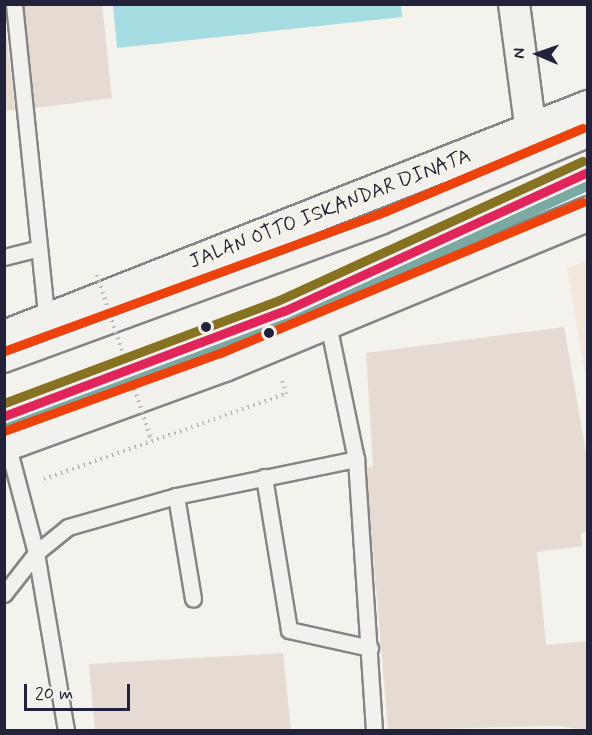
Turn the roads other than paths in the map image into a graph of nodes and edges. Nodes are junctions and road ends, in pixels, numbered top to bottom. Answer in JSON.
{"nodes":[{"id":1,"x":14,"y":4,"type":"edge"},
{"id":2,"x":514,"y":4,"type":"edge"},
{"id":3,"x":588,"y":107,"type":"edge"},
{"id":4,"x":531,"y":131,"type":"junction"},
{"id":5,"x":588,"y":139,"type":"edge"},
{"id":6,"x":588,"y":172,"type":"edge"},
{"id":7,"x":588,"y":213,"type":"edge"},
{"id":8,"x":39,"y":248,"type":"junction"},
{"id":9,"x":4,"y":257,"type":"edge"},
{"id":10,"x":327,"y":319,"type":"junction"},
{"id":11,"x":47,"y":321,"type":"junction"},
{"id":12,"x":4,"y":338,"type":"edge"},
{"id":13,"x":4,"y":364,"type":"edge"},
{"id":14,"x":5,"y":434,"type":"edge"},
{"id":15,"x":356,"y":459,"type":"junction"},
{"id":16,"x":264,"y":477,"type":"junction"},
{"id":17,"x":176,"y":496,"type":"junction"},
{"id":18,"x":36,"y":554,"type":"junction"},
{"id":19,"x":4,"y":594,"type":"edge"},
{"id":20,"x":193,"y":599,"type":"dead end"},
{"id":21,"x":370,"y":648,"type":"junction"},
{"id":22,"x":66,"y":730,"type":"edge"},
{"id":23,"x":374,"y":730,"type":"edge"}],
"edges":[{"from":1,"to":8,"type":"lane"},
{"from":2,"to":4,"type":"street"},
{"from":3,"to":4,"type":"main road","name":"JALAN OTTO ISKANDAR DINATA"},
{"from":4,"to":11,"type":"main road","name":"JALAN OTTO ISKANDAR DINATA"},
{"from":5,"to":13,"type":"lane"},
{"from":6,"to":14,"type":"lane"},
{"from":7,"to":10,"type":"main road"},
{"from":8,"to":9,"type":"lane"},
{"from":8,"to":11,"type":"lane"},
{"from":10,"to":14,"type":"main road"},
{"from":10,"to":15,"type":"lane"},
{"from":11,"to":12,"type":"main road","name":"JALAN OTTO ISKANDAR DINATA"},
{"from":14,"to":18,"type":"lane"},
{"from":15,"to":16,"type":"lane"},
{"from":15,"to":21,"type":"lane"},
{"from":16,"to":17,"type":"lane"},
{"from":16,"to":21,"type":"lane"},
{"from":17,"to":18,"type":"lane"},
{"from":17,"to":20,"type":"lane"},
{"from":18,"to":19,"type":"lane"},
{"from":18,"to":22,"type":"lane"},
{"from":21,"to":23,"type":"lane"}]}
